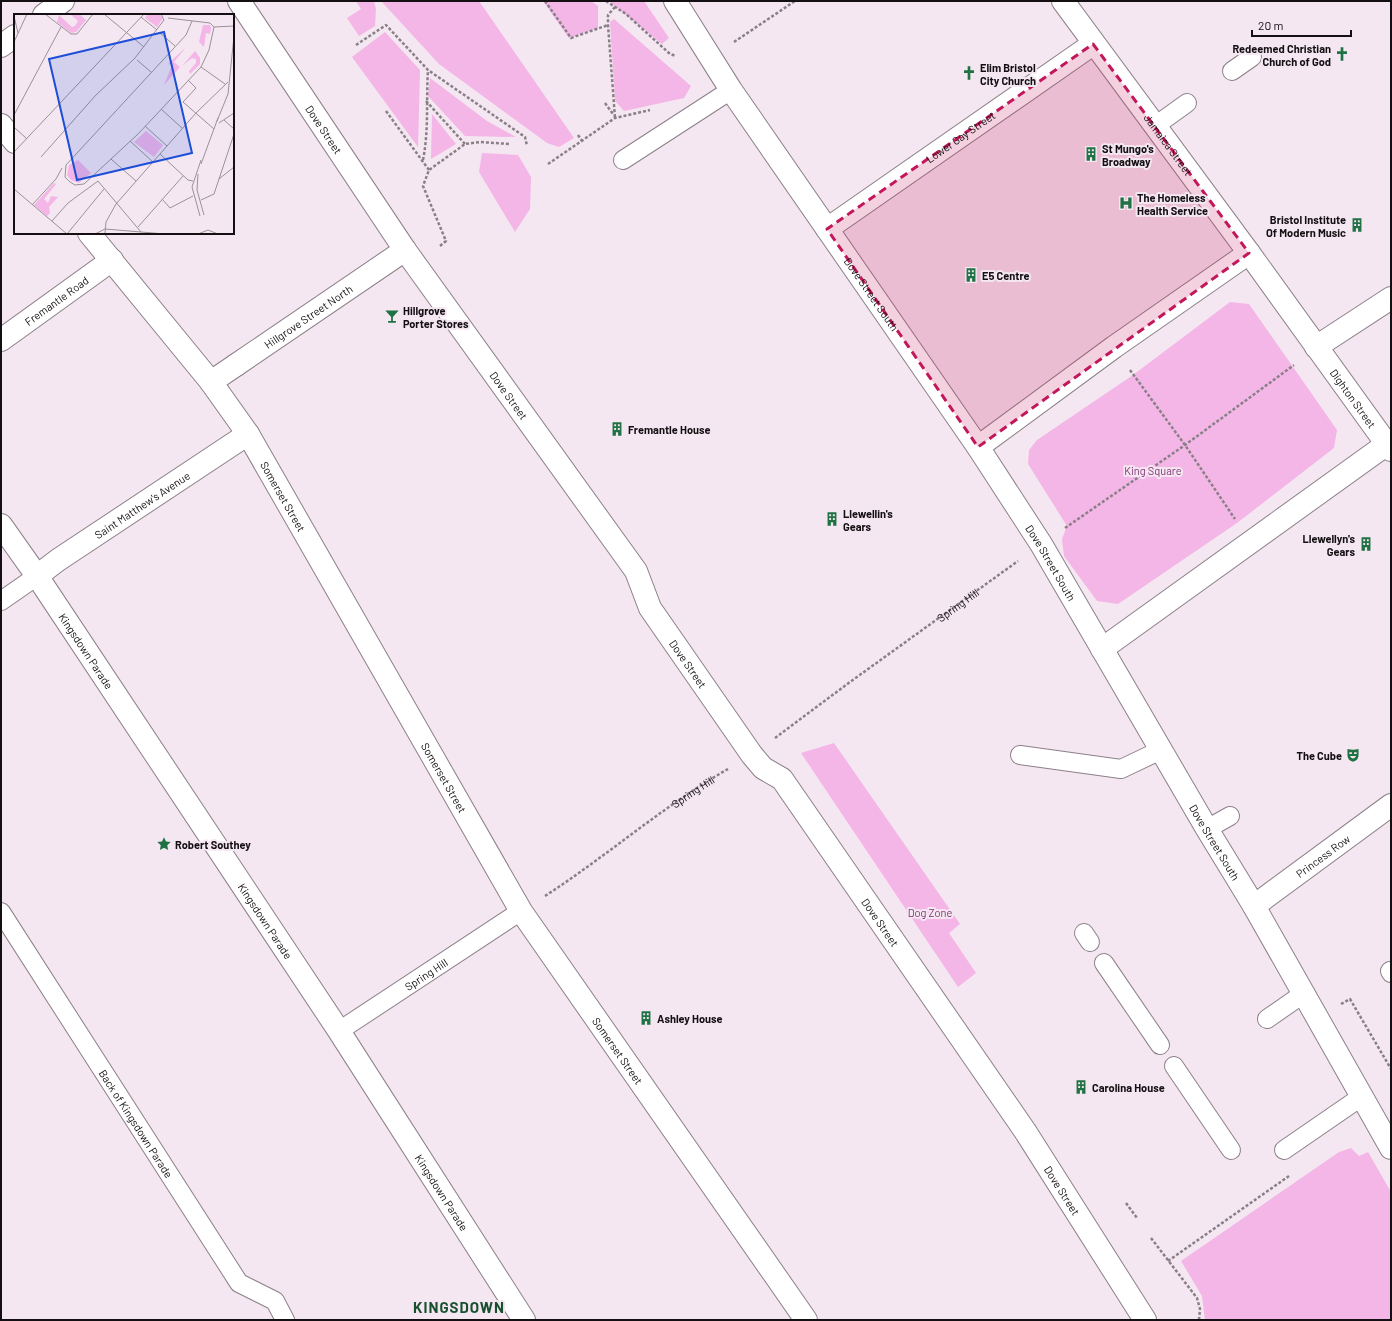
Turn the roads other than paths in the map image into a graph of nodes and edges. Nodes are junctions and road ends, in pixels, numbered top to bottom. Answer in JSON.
{"nodes":[{"id":1,"x":63,"y":1,"type":"edge"},
{"id":2,"x":239,"y":1,"type":"edge"},
{"id":3,"x":674,"y":1,"type":"edge"},
{"id":4,"x":1063,"y":1,"type":"edge"},
{"id":5,"x":45,"y":14,"type":"edge"},
{"id":6,"x":14,"y":37,"type":"edge"},
{"id":7,"x":1093,"y":44,"type":"junction"},
{"id":8,"x":1,"y":46,"type":"edge"},
{"id":9,"x":1252,"y":57,"type":"dead end"},
{"id":10,"x":1232,"y":71,"type":"dead end"},
{"id":11,"x":731,"y":90,"type":"junction"},
{"id":12,"x":1186,"y":104,"type":"dead end"},
{"id":13,"x":1,"y":125,"type":"edge"},
{"id":14,"x":1155,"y":126,"type":"junction"},
{"id":15,"x":14,"y":141,"type":"edge"},
{"id":16,"x":623,"y":160,"type":"dead end"},
{"id":17,"x":827,"y":229,"type":"junction"},
{"id":18,"x":90,"y":234,"type":"edge"},
{"id":19,"x":405,"y":250,"type":"junction"},
{"id":20,"x":1249,"y":253,"type":"junction"},
{"id":21,"x":112,"y":260,"type":"junction"},
{"id":22,"x":1391,"y":298,"type":"edge"},
{"id":23,"x":1,"y":340,"type":"edge"},
{"id":24,"x":1316,"y":346,"type":"junction"},
{"id":25,"x":211,"y":382,"type":"junction"},
{"id":26,"x":248,"y":434,"type":"junction"},
{"id":27,"x":978,"y":447,"type":"junction"},
{"id":28,"x":1389,"y":447,"type":"edge"},
{"id":29,"x":1,"y":525,"type":"edge"},
{"id":30,"x":37,"y":576,"type":"junction"},
{"id":31,"x":1,"y":602,"type":"edge"},
{"id":32,"x":1102,"y":649,"type":"junction"},
{"id":33,"x":1161,"y":750,"type":"junction"},
{"id":34,"x":1020,"y":755,"type":"dead end"},
{"id":35,"x":1391,"y":805,"type":"edge"},
{"id":36,"x":1230,"y":816,"type":"dead end"},
{"id":37,"x":1207,"y":829,"type":"junction"},
{"id":38,"x":1254,"y":906,"type":"junction"},
{"id":39,"x":521,"y":911,"type":"junction"},
{"id":40,"x":1,"y":912,"type":"edge"},
{"id":41,"x":1104,"y":963,"type":"dead end"},
{"id":42,"x":1303,"y":994,"type":"junction"},
{"id":43,"x":1267,"y":1019,"type":"dead end"},
{"id":44,"x":339,"y":1031,"type":"junction"},
{"id":45,"x":1160,"y":1045,"type":"dead end"},
{"id":46,"x":1174,"y":1066,"type":"dead end"},
{"id":47,"x":1362,"y":1097,"type":"junction"},
{"id":48,"x":1391,"y":1148,"type":"edge"},
{"id":49,"x":1231,"y":1150,"type":"dead end"},
{"id":50,"x":1284,"y":1150,"type":"dead end"},
{"id":51,"x":285,"y":1320,"type":"edge"},
{"id":52,"x":524,"y":1320,"type":"edge"},
{"id":53,"x":806,"y":1320,"type":"edge"},
{"id":54,"x":1145,"y":1320,"type":"edge"}],
"edges":[{"from":1,"to":5,"type":"street"},
{"from":2,"to":19,"type":"street","name":"Dove Street"},
{"from":3,"to":11,"type":"street","name":"Dove Street South"},
{"from":4,"to":7,"type":"street","name":"Jamaica Street"},
{"from":6,"to":8,"type":"street"},
{"from":7,"to":14,"type":"street","name":"Jamaica Street"},
{"from":7,"to":17,"type":"street","name":"Lower Gay Street"},
{"from":9,"to":10,"type":"lane"},
{"from":11,"to":16,"type":"lane"},
{"from":11,"to":17,"type":"street","name":"Dove Street South"},
{"from":12,"to":14,"type":"lane"},
{"from":13,"to":15,"type":"street"},
{"from":14,"to":20,"type":"street","name":"Jamaica Street"},
{"from":17,"to":27,"type":"street","name":"Dove Street South"},
{"from":18,"to":21,"type":"street","name":"Somerset Street"},
{"from":19,"to":25,"type":"street","name":"Hillgrove Street North"},
{"from":19,"to":54,"type":"street","name":"Dove Street"},
{"from":20,"to":24,"type":"street","name":"Jamaica Street"},
{"from":20,"to":27,"type":"street"},
{"from":21,"to":23,"type":"street","name":"Fremantle Road"},
{"from":21,"to":25,"type":"street","name":"Somerset Street"},
{"from":22,"to":24,"type":"street"},
{"from":24,"to":28,"type":"street","name":"Dighton Street"},
{"from":25,"to":26,"type":"street","name":"Somerset Street"},
{"from":26,"to":30,"type":"street","name":"Saint Matthew's Avenue"},
{"from":26,"to":39,"type":"street","name":"Somerset Street"},
{"from":27,"to":32,"type":"street","name":"Dove Street South"},
{"from":28,"to":32,"type":"street"},
{"from":29,"to":30,"type":"street","name":"Kingsdown Parade"},
{"from":30,"to":31,"type":"lane"},
{"from":30,"to":44,"type":"street","name":"Kingsdown Parade"},
{"from":32,"to":33,"type":"street","name":"Dove Street South"},
{"from":33,"to":34,"type":"lane"},
{"from":33,"to":37,"type":"street","name":"Dove Street South"},
{"from":35,"to":38,"type":"street","name":"Princess Row"},
{"from":36,"to":37,"type":"lane"},
{"from":37,"to":38,"type":"street","name":"Dove Street South"},
{"from":38,"to":42,"type":"street","name":"Dove Street South"},
{"from":39,"to":44,"type":"lane","name":"Spring Hill"},
{"from":39,"to":53,"type":"street","name":"Somerset Street"},
{"from":40,"to":51,"type":"lane","name":"Back of Kingsdown Parade"},
{"from":41,"to":45,"type":"lane"},
{"from":42,"to":43,"type":"lane"},
{"from":42,"to":47,"type":"street","name":"Dove Street South"},
{"from":44,"to":52,"type":"street","name":"Kingsdown Parade"},
{"from":46,"to":49,"type":"lane"},
{"from":47,"to":48,"type":"street","name":"Dove Street South"},
{"from":47,"to":50,"type":"lane"}]}
